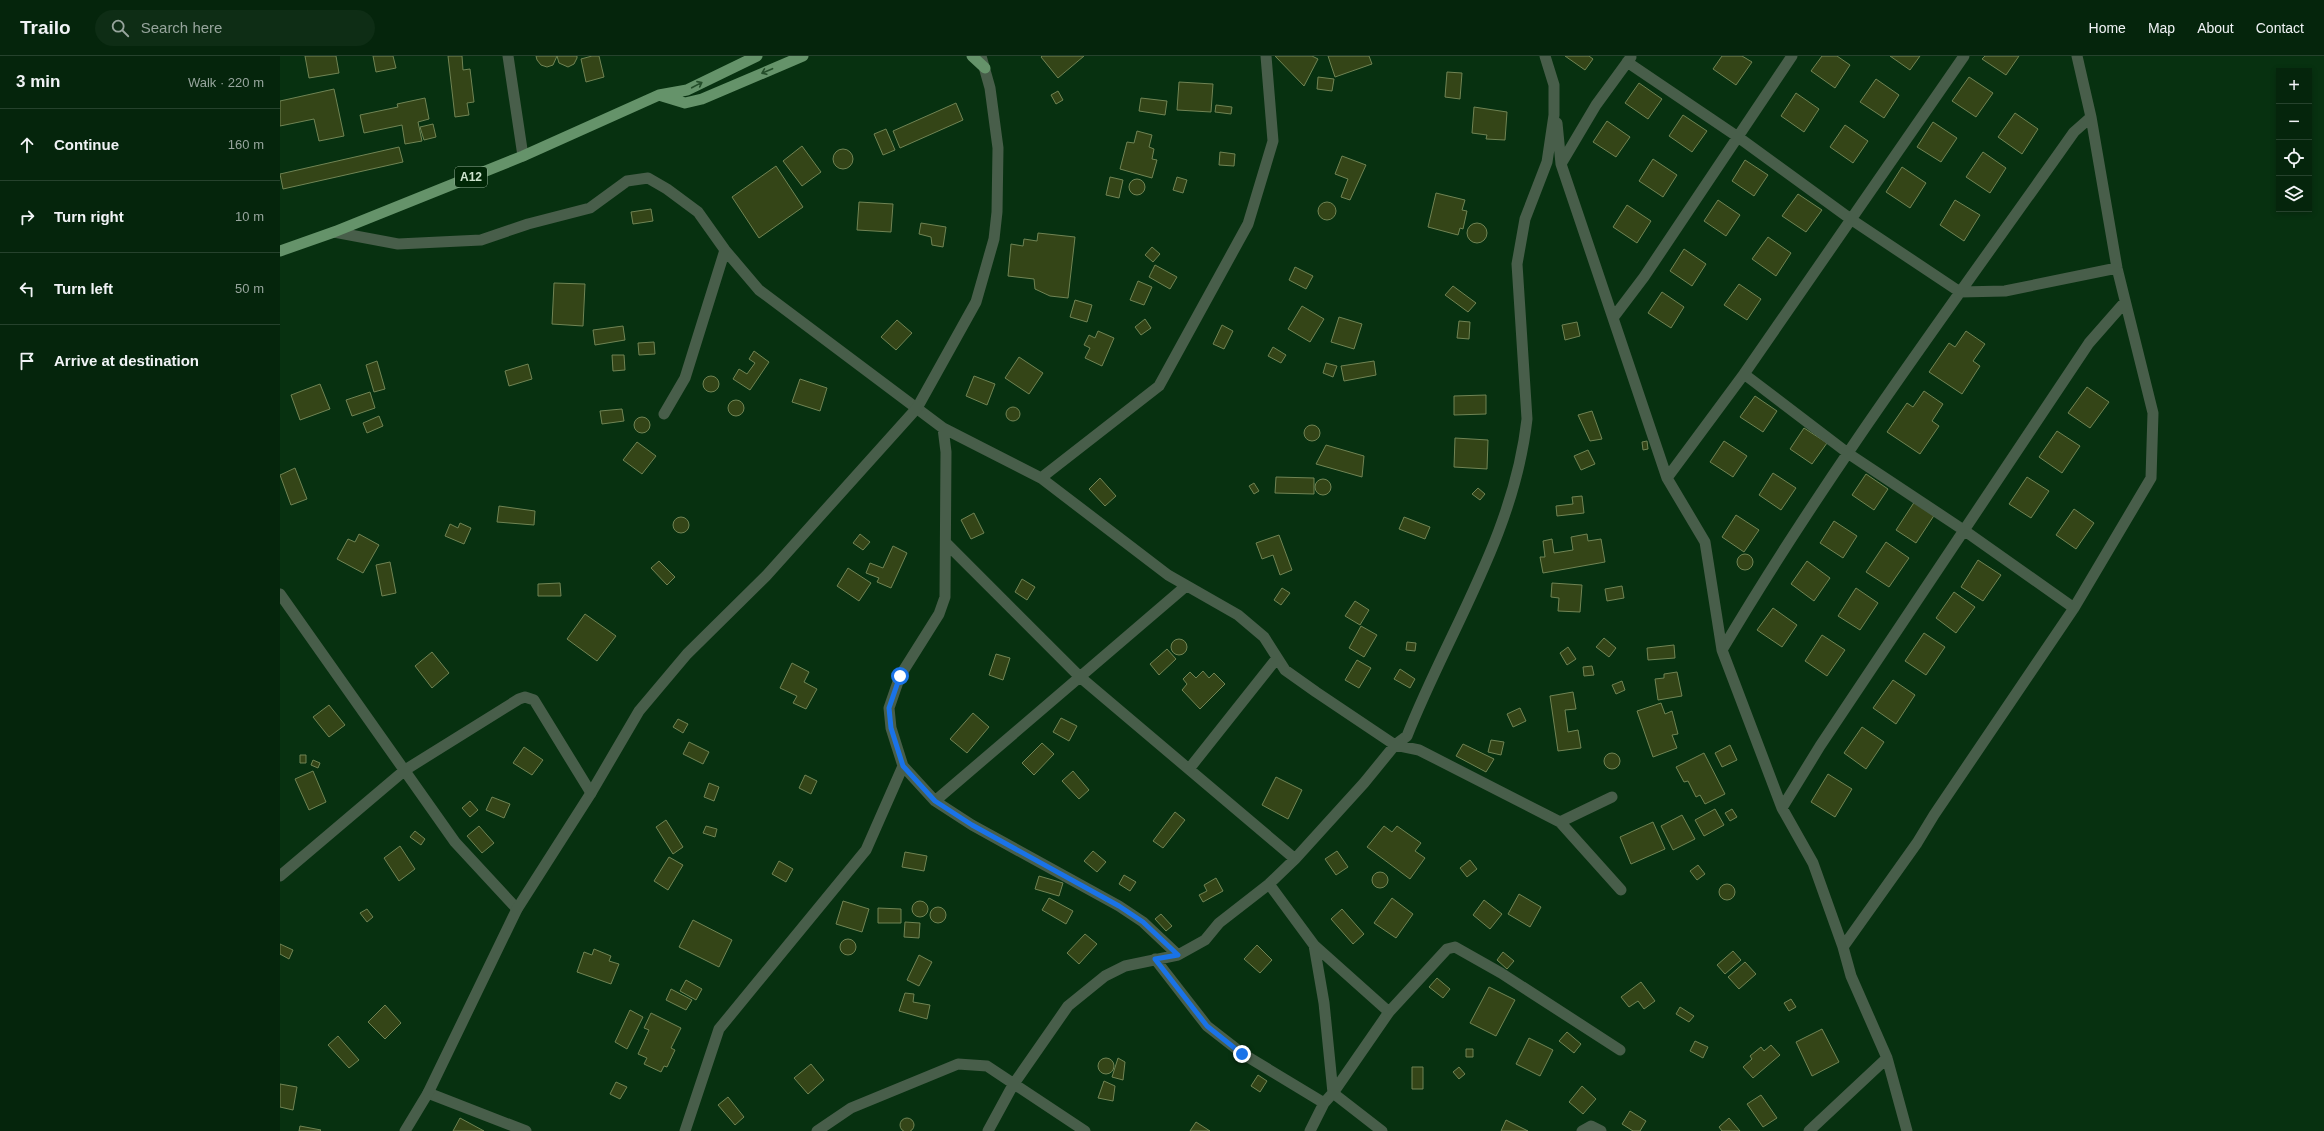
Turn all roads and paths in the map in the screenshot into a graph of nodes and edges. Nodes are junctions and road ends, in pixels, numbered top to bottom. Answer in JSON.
{"nodes":[{"id":1,"x":508,"y":56,"type":"edge"},
{"id":2,"x":757,"y":56,"type":"edge"},
{"id":3,"x":803,"y":56,"type":"edge"},
{"id":4,"x":972,"y":56,"type":"edge"},
{"id":5,"x":981,"y":56,"type":"edge"},
{"id":6,"x":1266,"y":56,"type":"edge"},
{"id":7,"x":1545,"y":56,"type":"edge"},
{"id":8,"x":1792,"y":56,"type":"edge"},
{"id":9,"x":1964,"y":56,"type":"edge"},
{"id":10,"x":2077,"y":56,"type":"edge"},
{"id":11,"x":1629,"y":59,"type":"edge"},
{"id":12,"x":985,"y":68,"type":"junction"},
{"id":13,"x":1554,"y":85,"type":"junction"},
{"id":14,"x":660,"y":95,"type":"junction"},
{"id":15,"x":2091,"y":117,"type":"junction"},
{"id":16,"x":1738,"y":137,"type":"junction"},
{"id":17,"x":523,"y":156,"type":"junction"},
{"id":18,"x":1561,"y":164,"type":"junction"},
{"id":19,"x":1852,"y":220,"type":"junction"},
{"id":20,"x":334,"y":232,"type":"junction"},
{"id":21,"x":281,"y":249,"type":"edge"},
{"id":22,"x":725,"y":250,"type":"junction"},
{"id":23,"x":2117,"y":268,"type":"junction"},
{"id":24,"x":1960,"y":292,"type":"junction"},
{"id":25,"x":2125,"y":302,"type":"junction"},
{"id":26,"x":1613,"y":318,"type":"junction"},
{"id":27,"x":1744,"y":374,"type":"junction"},
{"id":28,"x":917,"y":408,"type":"junction"},
{"id":29,"x":664,"y":414,"type":"dead end"},
{"id":30,"x":943,"y":428,"type":"junction"},
{"id":31,"x":1849,"y":454,"type":"junction"},
{"id":32,"x":1041,"y":478,"type":"junction"},
{"id":33,"x":1667,"y":478,"type":"junction"},
{"id":34,"x":1965,"y":531,"type":"junction"},
{"id":35,"x":947,"y":544,"type":"junction"},
{"id":36,"x":1186,"y":586,"type":"junction"},
{"id":37,"x":280,"y":594,"type":"edge"},
{"id":38,"x":2074,"y":608,"type":"junction"},
{"id":39,"x":1722,"y":650,"type":"junction"},
{"id":40,"x":1277,"y":658,"type":"junction"},
{"id":41,"x":1080,"y":677,"type":"junction"},
{"id":42,"x":1395,"y":745,"type":"junction"},
{"id":43,"x":903,"y":766,"type":"junction"},
{"id":44,"x":1189,"y":769,"type":"junction"},
{"id":45,"x":405,"y":770,"type":"junction"},
{"id":46,"x":591,"y":793,"type":"junction"},
{"id":47,"x":1612,"y":797,"type":"dead end"},
{"id":48,"x":935,"y":801,"type":"junction"},
{"id":49,"x":1782,"y":808,"type":"junction"},
{"id":50,"x":1560,"y":822,"type":"junction"},
{"id":51,"x":1295,"y":859,"type":"junction"},
{"id":52,"x":280,"y":876,"type":"edge"},
{"id":53,"x":1269,"y":884,"type":"junction"},
{"id":54,"x":1621,"y":890,"type":"dead end"},
{"id":55,"x":517,"y":909,"type":"junction"},
{"id":56,"x":1314,"y":945,"type":"junction"},
{"id":57,"x":1843,"y":948,"type":"junction"},
{"id":58,"x":1178,"y":955,"type":"junction"},
{"id":59,"x":1155,"y":959,"type":"junction"},
{"id":60,"x":1389,"y":1012,"type":"junction"},
{"id":61,"x":1620,"y":1050,"type":"dead end"},
{"id":62,"x":1887,"y":1058,"type":"junction"},
{"id":63,"x":1013,"y":1085,"type":"junction"},
{"id":64,"x":428,"y":1093,"type":"junction"},
{"id":65,"x":1333,"y":1093,"type":"junction"},
{"id":66,"x":1324,"y":1103,"type":"junction"},
{"id":67,"x":405,"y":1131,"type":"edge"},
{"id":68,"x":526,"y":1131,"type":"edge"},
{"id":69,"x":685,"y":1131,"type":"edge"},
{"id":70,"x":816,"y":1131,"type":"edge"},
{"id":71,"x":988,"y":1131,"type":"edge"},
{"id":72,"x":1085,"y":1131,"type":"edge"},
{"id":73,"x":1310,"y":1131,"type":"edge"},
{"id":74,"x":1382,"y":1131,"type":"edge"},
{"id":75,"x":1582,"y":1131,"type":"edge"},
{"id":76,"x":1601,"y":1131,"type":"edge"},
{"id":77,"x":1809,"y":1131,"type":"edge"},
{"id":78,"x":1907,"y":1131,"type":"edge"}],
"edges":[{"from":1,"to":17,"type":"street"},
{"from":14,"to":2,"type":"main road","number":"A12","one_way":true},
{"from":3,"to":14,"type":"main road","one_way":true},
{"from":4,"to":12,"type":"main road"},
{"from":5,"to":12,"type":"street"},
{"from":6,"to":32,"type":"street"},
{"from":7,"to":13,"type":"street"},
{"from":8,"to":16,"type":"street"},
{"from":9,"to":19,"type":"street"},
{"from":10,"to":15,"type":"street"},
{"from":11,"to":16,"type":"street"},
{"from":11,"to":18,"type":"street"},
{"from":12,"to":28,"type":"street"},
{"from":13,"to":18,"type":"street"},
{"from":13,"to":42,"type":"street"},
{"from":14,"to":17,"type":"main road","number":"A12"},
{"from":15,"to":23,"type":"street"},
{"from":15,"to":24,"type":"street"},
{"from":16,"to":19,"type":"street"},
{"from":16,"to":26,"type":"street"},
{"from":17,"to":20,"type":"main road","number":"A12"},
{"from":18,"to":26,"type":"street"},
{"from":19,"to":24,"type":"street"},
{"from":19,"to":27,"type":"street"},
{"from":20,"to":21,"type":"main road","number":"A12"},
{"from":20,"to":22,"type":"street"},
{"from":22,"to":28,"type":"street"},
{"from":22,"to":29,"type":"street"},
{"from":23,"to":24,"type":"street"},
{"from":23,"to":25,"type":"street"},
{"from":24,"to":31,"type":"street"},
{"from":25,"to":34,"type":"street"},
{"from":25,"to":38,"type":"street"},
{"from":26,"to":33,"type":"street"},
{"from":27,"to":31,"type":"street"},
{"from":27,"to":33,"type":"street"},
{"from":28,"to":30,"type":"street"},
{"from":28,"to":46,"type":"street"},
{"from":30,"to":32,"type":"street"},
{"from":30,"to":35,"type":"street"},
{"from":31,"to":34,"type":"street"},
{"from":31,"to":39,"type":"street"},
{"from":32,"to":36,"type":"street"},
{"from":33,"to":39,"type":"street"},
{"from":34,"to":38,"type":"street"},
{"from":34,"to":49,"type":"street"},
{"from":35,"to":41,"type":"street"},
{"from":35,"to":43,"type":"street"},
{"from":36,"to":40,"type":"street"},
{"from":36,"to":41,"type":"street"},
{"from":37,"to":45,"type":"street"},
{"from":38,"to":57,"type":"street"},
{"from":39,"to":49,"type":"street"},
{"from":40,"to":42,"type":"street"},
{"from":40,"to":44,"type":"street"},
{"from":41,"to":44,"type":"street"},
{"from":41,"to":48,"type":"street"},
{"from":42,"to":50,"type":"street"},
{"from":42,"to":51,"type":"street"},
{"from":43,"to":48,"type":"street"},
{"from":43,"to":69,"type":"street"},
{"from":44,"to":51,"type":"street"},
{"from":45,"to":46,"type":"street"},
{"from":45,"to":52,"type":"street"},
{"from":45,"to":55,"type":"street"},
{"from":46,"to":55,"type":"street"},
{"from":47,"to":50,"type":"street"},
{"from":48,"to":58,"type":"street"},
{"from":49,"to":57,"type":"street"},
{"from":50,"to":54,"type":"street"},
{"from":51,"to":53,"type":"street"},
{"from":53,"to":56,"type":"street"},
{"from":53,"to":58,"type":"street"},
{"from":55,"to":64,"type":"street"},
{"from":56,"to":60,"type":"street"},
{"from":56,"to":65,"type":"street"},
{"from":57,"to":62,"type":"street"},
{"from":58,"to":59,"type":"street"},
{"from":59,"to":63,"type":"street"},
{"from":59,"to":66,"type":"street"},
{"from":60,"to":61,"type":"street"},
{"from":60,"to":65,"type":"street"},
{"from":62,"to":77,"type":"street"},
{"from":62,"to":78,"type":"street"},
{"from":63,"to":70,"type":"street"},
{"from":63,"to":71,"type":"street"},
{"from":63,"to":72,"type":"street"},
{"from":64,"to":67,"type":"street"},
{"from":64,"to":68,"type":"street"},
{"from":65,"to":66,"type":"street"},
{"from":65,"to":74,"type":"street"},
{"from":66,"to":73,"type":"street"},
{"from":75,"to":76,"type":"street"}]}
